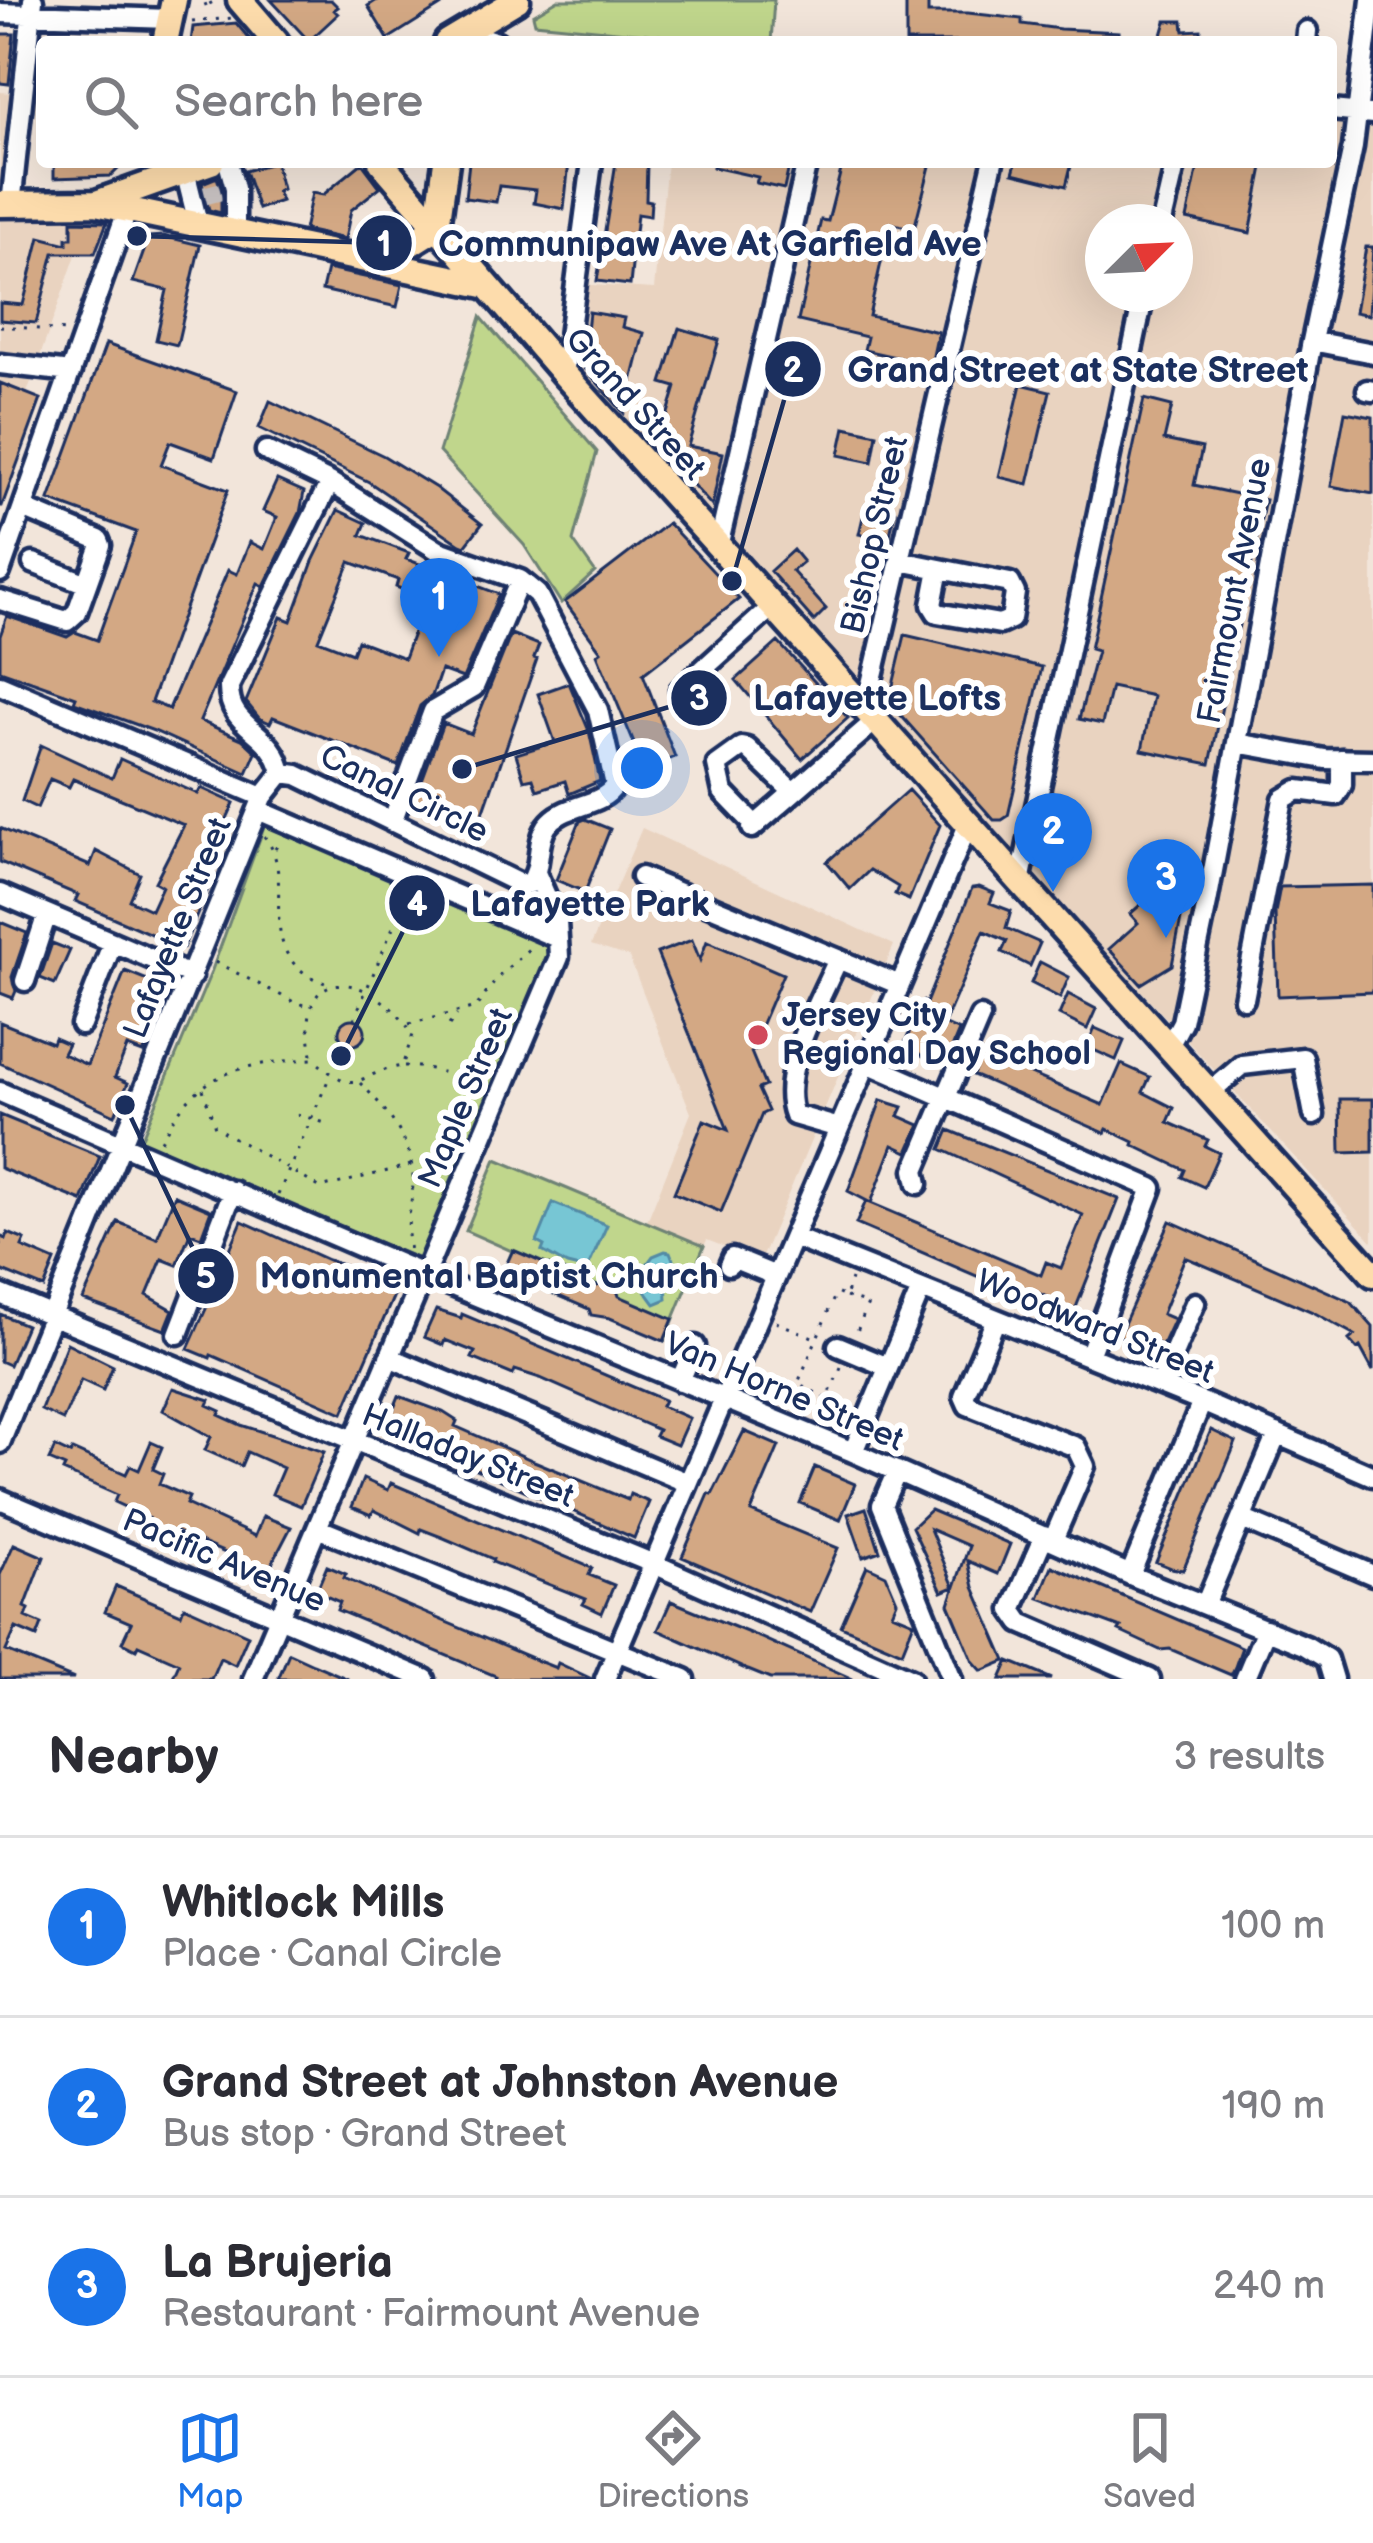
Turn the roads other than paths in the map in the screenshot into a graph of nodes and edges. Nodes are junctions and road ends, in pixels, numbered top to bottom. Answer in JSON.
{"nodes":[{"id":1,"x":518,"y":0,"type":"edge"},
{"id":2,"x":1371,"y":0,"type":"edge"},
{"id":3,"x":33,"y":6,"type":"edge"},
{"id":4,"x":238,"y":9,"type":"edge"},
{"id":5,"x":0,"y":14,"type":"edge"},
{"id":6,"x":175,"y":21,"type":"edge"},
{"id":7,"x":269,"y":36,"type":"edge"},
{"id":8,"x":462,"y":36,"type":"edge"},
{"id":9,"x":1366,"y":113,"type":"edge"},
{"id":10,"x":194,"y":168,"type":"tunnel mouth"},
{"id":11,"x":225,"y":168,"type":"edge"},
{"id":12,"x":386,"y":168,"type":"edge"},
{"id":13,"x":445,"y":168,"type":"edge"},
{"id":14,"x":591,"y":168,"type":"edge"},
{"id":15,"x":806,"y":168,"type":"edge"},
{"id":16,"x":992,"y":168,"type":"edge"},
{"id":17,"x":1175,"y":168,"type":"edge"},
{"id":18,"x":185,"y":171,"type":"junction"},
{"id":19,"x":138,"y":174,"type":"edge"},
{"id":20,"x":214,"y":193,"type":"junction"},
{"id":21,"x":96,"y":203,"type":"junction"},
{"id":22,"x":5,"y":204,"type":"edge"},
{"id":23,"x":1166,"y":204,"type":"edge"},
{"id":24,"x":127,"y":212,"type":"junction"},
{"id":25,"x":199,"y":226,"type":"junction"},
{"id":26,"x":437,"y":226,"type":"junction"},
{"id":27,"x":235,"y":234,"type":"junction"},
{"id":28,"x":350,"y":256,"type":"junction"},
{"id":29,"x":484,"y":285,"type":"junction"},
{"id":30,"x":1140,"y":312,"type":"edge"},
{"id":31,"x":1312,"y":341,"type":"junction"},
{"id":32,"x":1373,"y":353,"type":"edge"},
{"id":33,"x":0,"y":364,"type":"edge"},
{"id":34,"x":71,"y":372,"type":"junction"},
{"id":35,"x":564,"y":374,"type":"junction"},
{"id":36,"x":266,"y":451,"type":"dead end"},
{"id":37,"x":330,"y":482,"type":"junction"},
{"id":38,"x":23,"y":508,"type":"junction"},
{"id":39,"x":718,"y":547,"type":"junction"},
{"id":40,"x":900,"y":561,"type":"junction"},
{"id":41,"x":33,"y":562,"type":"dead end"},
{"id":42,"x":939,"y":569,"type":"junction"},
{"id":43,"x":0,"y":572,"type":"edge"},
{"id":44,"x":520,"y":580,"type":"junction"},
{"id":45,"x":87,"y":584,"type":"junction"},
{"id":46,"x":0,"y":600,"type":"edge"},
{"id":47,"x":772,"y":607,"type":"junction"},
{"id":48,"x":0,"y":685,"type":"edge"},
{"id":49,"x":680,"y":690,"type":"dead end"},
{"id":50,"x":870,"y":715,"type":"junction"},
{"id":51,"x":1237,"y":742,"type":"junction"},
{"id":52,"x":1342,"y":759,"type":"junction"},
{"id":53,"x":1373,"y":760,"type":"edge"},
{"id":54,"x":282,"y":773,"type":"junction"},
{"id":55,"x":793,"y":792,"type":"junction"},
{"id":56,"x":261,"y":804,"type":"junction"},
{"id":57,"x":392,"y":822,"type":"junction"},
{"id":58,"x":968,"y":825,"type":"junction"},
{"id":59,"x":538,"y":866,"type":"junction"},
{"id":60,"x":641,"y":877,"type":"dead end"},
{"id":61,"x":1020,"y":882,"type":"junction"},
{"id":62,"x":0,"y":894,"type":"edge"},
{"id":63,"x":47,"y":914,"type":"junction"},
{"id":64,"x":547,"y":940,"type":"junction"},
{"id":65,"x":113,"y":942,"type":"junction"},
{"id":66,"x":838,"y":959,"type":"junction"},
{"id":67,"x":192,"y":976,"type":"junction"},
{"id":68,"x":25,"y":980,"type":"dead end"},
{"id":69,"x":900,"y":985,"type":"junction"},
{"id":70,"x":1244,"y":999,"type":"dead end"},
{"id":71,"x":980,"y":1017,"type":"dead end"},
{"id":72,"x":81,"y":1025,"type":"dead end"},
{"id":73,"x":1168,"y":1048,"type":"junction"},
{"id":74,"x":866,"y":1063,"type":"junction"},
{"id":75,"x":0,"y":1092,"type":"edge"},
{"id":76,"x":1209,"y":1093,"type":"junction"},
{"id":77,"x":946,"y":1095,"type":"junction"},
{"id":78,"x":1314,"y":1115,"type":"dead end"},
{"id":79,"x":839,"y":1128,"type":"junction"},
{"id":80,"x":122,"y":1144,"type":"junction"},
{"id":81,"x":919,"y":1184,"type":"dead end"},
{"id":82,"x":232,"y":1191,"type":"junction"},
{"id":83,"x":793,"y":1237,"type":"junction"},
{"id":84,"x":729,"y":1265,"type":"dead end"},
{"id":85,"x":424,"y":1273,"type":"junction"},
{"id":86,"x":1373,"y":1274,"type":"edge"},
{"id":87,"x":776,"y":1276,"type":"junction"},
{"id":88,"x":921,"y":1288,"type":"junction"},
{"id":89,"x":0,"y":1294,"type":"edge"},
{"id":90,"x":1195,"y":1303,"type":"dead end"},
{"id":91,"x":53,"y":1317,"type":"junction"},
{"id":92,"x":996,"y":1319,"type":"junction"},
{"id":93,"x":178,"y":1334,"type":"dead end"},
{"id":94,"x":846,"y":1344,"type":"road end"},
{"id":95,"x":694,"y":1346,"type":"dead end"},
{"id":96,"x":1089,"y":1356,"type":"junction"},
{"id":97,"x":389,"y":1357,"type":"junction"},
{"id":98,"x":888,"y":1367,"type":"junction"},
{"id":99,"x":680,"y":1381,"type":"junction"},
{"id":100,"x":1160,"y":1385,"type":"junction"},
{"id":101,"x":724,"y":1400,"type":"junction"},
{"id":102,"x":1202,"y":1402,"type":"junction"},
{"id":103,"x":1277,"y":1434,"type":"junction"},
{"id":104,"x":353,"y":1442,"type":"junction"},
{"id":105,"x":0,"y":1443,"type":"edge"},
{"id":106,"x":853,"y":1451,"type":"junction"},
{"id":107,"x":897,"y":1471,"type":"junction"},
{"id":108,"x":1373,"y":1476,"type":"edge"},
{"id":109,"x":688,"y":1483,"type":"junction"},
{"id":110,"x":0,"y":1499,"type":"edge"},
{"id":111,"x":1242,"y":1519,"type":"junction"},
{"id":112,"x":316,"y":1528,"type":"junction"},
{"id":113,"x":1048,"y":1538,"type":"junction"},
{"id":114,"x":654,"y":1564,"type":"junction"},
{"id":115,"x":1130,"y":1575,"type":"junction"},
{"id":116,"x":1373,"y":1576,"type":"edge"},
{"id":117,"x":1205,"y":1605,"type":"junction"},
{"id":118,"x":279,"y":1617,"type":"junction"},
{"id":119,"x":1266,"y":1629,"type":"junction"},
{"id":120,"x":617,"y":1651,"type":"junction"},
{"id":121,"x":1333,"y":1678,"type":"edge"},
{"id":122,"x":253,"y":1679,"type":"edge"},
{"id":123,"x":425,"y":1679,"type":"edge"},
{"id":124,"x":605,"y":1679,"type":"edge"},
{"id":125,"x":685,"y":1679,"type":"edge"},
{"id":126,"x":911,"y":1679,"type":"edge"},
{"id":127,"x":952,"y":1679,"type":"edge"},
{"id":128,"x":1150,"y":1679,"type":"edge"},
{"id":129,"x":1245,"y":1679,"type":"edge"}],
"edges":[{"from":1,"to":8,"type":"main road"},
{"from":2,"to":9,"type":"street","name":"Fairmount Avenue"},
{"from":3,"to":5,"type":"street"},
{"from":3,"to":6,"type":"street"},
{"from":3,"to":22,"type":"street"},
{"from":4,"to":7,"type":"main road"},
{"from":9,"to":31,"type":"street","name":"Fairmount Avenue"},
{"from":10,"to":18,"type":"main road"},
{"from":11,"to":20,"type":"street"},
{"from":12,"to":26,"type":"main road","name":"Grand Street"},
{"from":13,"to":26,"type":"main road"},
{"from":14,"to":35,"type":"street"},
{"from":15,"to":39,"type":"street"},
{"from":16,"to":40,"type":"street","name":"Bishop Street"},
{"from":17,"to":23,"type":"street"},
{"from":18,"to":19,"type":"main road"},
{"from":18,"to":20,"type":"street"},
{"from":19,"to":21,"type":"main road"},
{"from":19,"to":24,"type":"main road"},
{"from":20,"to":25,"type":"street"},
{"from":20,"to":27,"type":"street"},
{"from":21,"to":22,"type":"main road"},
{"from":21,"to":24,"type":"main road"},
{"from":24,"to":25,"type":"main road"},
{"from":24,"to":34,"type":"street"},
{"from":25,"to":27,"type":"main road"},
{"from":26,"to":28,"type":"main road"},
{"from":26,"to":29,"type":"main road","name":"Grand Street"},
{"from":27,"to":28,"type":"main road"},
{"from":28,"to":29,"type":"main road"},
{"from":29,"to":35,"type":"main road","name":"Grand Street"},
{"from":30,"to":61,"type":"street"},
{"from":31,"to":32,"type":"street"},
{"from":31,"to":51,"type":"street","name":"Fairmount Avenue"},
{"from":33,"to":34,"type":"street"},
{"from":34,"to":38,"type":"street"},
{"from":35,"to":39,"type":"main road","name":"Grand Street"},
{"from":36,"to":37,"type":"street"},
{"from":37,"to":44,"type":"street"},
{"from":37,"to":54,"type":"street","name":"Canal Circle"},
{"from":38,"to":43,"type":"street"},
{"from":38,"to":45,"type":"street"},
{"from":39,"to":47,"type":"main road","name":"Grand Street"},
{"from":40,"to":42,"type":"street"},
{"from":40,"to":50,"type":"street","name":"Bishop Street"},
{"from":41,"to":45,"type":"street"},
{"from":42,"to":42,"type":"street"},
{"from":44,"to":57,"type":"street"},
{"from":44,"to":59,"type":"street"},
{"from":45,"to":46,"type":"street"},
{"from":47,"to":49,"type":"street"},
{"from":47,"to":50,"type":"main road","name":"Grand Street"},
{"from":48,"to":56,"type":"street"},
{"from":50,"to":55,"type":"street"},
{"from":50,"to":58,"type":"main road","name":"Grand Street"},
{"from":51,"to":52,"type":"street"},
{"from":51,"to":73,"type":"street","name":"Fairmount Avenue"},
{"from":52,"to":53,"type":"street"},
{"from":52,"to":70,"type":"street"},
{"from":54,"to":56,"type":"street","name":"Lafayette Street"},
{"from":54,"to":57,"type":"street","name":"Canal Circle"},
{"from":55,"to":55,"type":"street"},
{"from":56,"to":64,"type":"street"},
{"from":56,"to":67,"type":"street","name":"Lafayette Street"},
{"from":57,"to":59,"type":"street","name":"Canal Circle"},
{"from":58,"to":61,"type":"main road","name":"Grand Street"},
{"from":58,"to":69,"type":"street"},
{"from":59,"to":64,"type":"street"},
{"from":60,"to":66,"type":"street"},
{"from":61,"to":73,"type":"main road","name":"Grand Street"},
{"from":62,"to":63,"type":"street"},
{"from":63,"to":65,"type":"street"},
{"from":63,"to":68,"type":"street"},
{"from":64,"to":85,"type":"street","name":"Maple Street"},
{"from":65,"to":67,"type":"street"},
{"from":65,"to":72,"type":"street"},
{"from":66,"to":69,"type":"street"},
{"from":66,"to":79,"type":"street"},
{"from":67,"to":80,"type":"street","name":"Lafayette Street"},
{"from":69,"to":74,"type":"street"},
{"from":71,"to":77,"type":"street"},
{"from":73,"to":76,"type":"main road","name":"Grand Street"},
{"from":74,"to":77,"type":"street"},
{"from":74,"to":79,"type":"street"},
{"from":75,"to":80,"type":"street","name":"Van Horne Street"},
{"from":76,"to":78,"type":"street"},
{"from":76,"to":86,"type":"main road","name":"Grand Street"},
{"from":77,"to":81,"type":"street"},
{"from":77,"to":96,"type":"street"},
{"from":79,"to":83,"type":"street"},
{"from":80,"to":82,"type":"street","name":"Van Horne Street"},
{"from":80,"to":91,"type":"street","name":"Lafayette Street"},
{"from":82,"to":85,"type":"street","name":"Van Horne Street"},
{"from":82,"to":93,"type":"street"},
{"from":83,"to":87,"type":"street"},
{"from":83,"to":88,"type":"street","name":"Woodward Street"},
{"from":84,"to":87,"type":"street"},
{"from":85,"to":97,"type":"street","name":"Maple Street"},
{"from":85,"to":99,"type":"street","name":"Van Horne Street"},
{"from":87,"to":101,"type":"street"},
{"from":88,"to":92,"type":"street","name":"Woodward Street"},
{"from":88,"to":98,"type":"street"},
{"from":89,"to":91,"type":"street","name":"Halladay Street"},
{"from":90,"to":100,"type":"street"},
{"from":91,"to":104,"type":"street","name":"Halladay Street"},
{"from":91,"to":105,"type":"street","name":"Lafayette Street"},
{"from":92,"to":96,"type":"street","name":"Woodward Street"},
{"from":92,"to":113,"type":"street"},
{"from":94,"to":98,"type":"street"},
{"from":95,"to":99,"type":"street"},
{"from":96,"to":100,"type":"street","name":"Woodward Street"},
{"from":97,"to":104,"type":"street","name":"Maple Street"},
{"from":97,"to":109,"type":"street"},
{"from":98,"to":106,"type":"street"},
{"from":99,"to":101,"type":"street","name":"Van Horne Street"},
{"from":100,"to":102,"type":"street","name":"Woodward Street"},
{"from":101,"to":106,"type":"street","name":"Van Horne Street"},
{"from":101,"to":109,"type":"street"},
{"from":102,"to":103,"type":"street","name":"Woodward Street"},
{"from":102,"to":115,"type":"street"},
{"from":103,"to":108,"type":"street","name":"Woodward Street"},
{"from":103,"to":111,"type":"street"},
{"from":104,"to":112,"type":"street","name":"Maple Street"},
{"from":104,"to":114,"type":"street","name":"Halladay Street"},
{"from":106,"to":107,"type":"street","name":"Van Horne Street"},
{"from":107,"to":113,"type":"street","name":"Van Horne Street"},
{"from":107,"to":127,"type":"street"},
{"from":109,"to":114,"type":"street"},
{"from":110,"to":118,"type":"street","name":"Pacific Avenue"},
{"from":111,"to":116,"type":"street"},
{"from":111,"to":117,"type":"street"},
{"from":112,"to":118,"type":"street","name":"Maple Street"},
{"from":112,"to":120,"type":"street"},
{"from":113,"to":115,"type":"street","name":"Van Horne Street"},
{"from":113,"to":128,"type":"street"},
{"from":114,"to":120,"type":"street"},
{"from":114,"to":126,"type":"street","name":"Halladay Street"},
{"from":115,"to":117,"type":"street","name":"Van Horne Street"},
{"from":117,"to":119,"type":"street","name":"Van Horne Street"},
{"from":118,"to":122,"type":"street","name":"Maple Street"},
{"from":118,"to":123,"type":"street","name":"Pacific Avenue"},
{"from":119,"to":121,"type":"street","name":"Van Horne Street"},
{"from":119,"to":129,"type":"street"},
{"from":120,"to":124,"type":"street"},
{"from":120,"to":125,"type":"street"}]}
